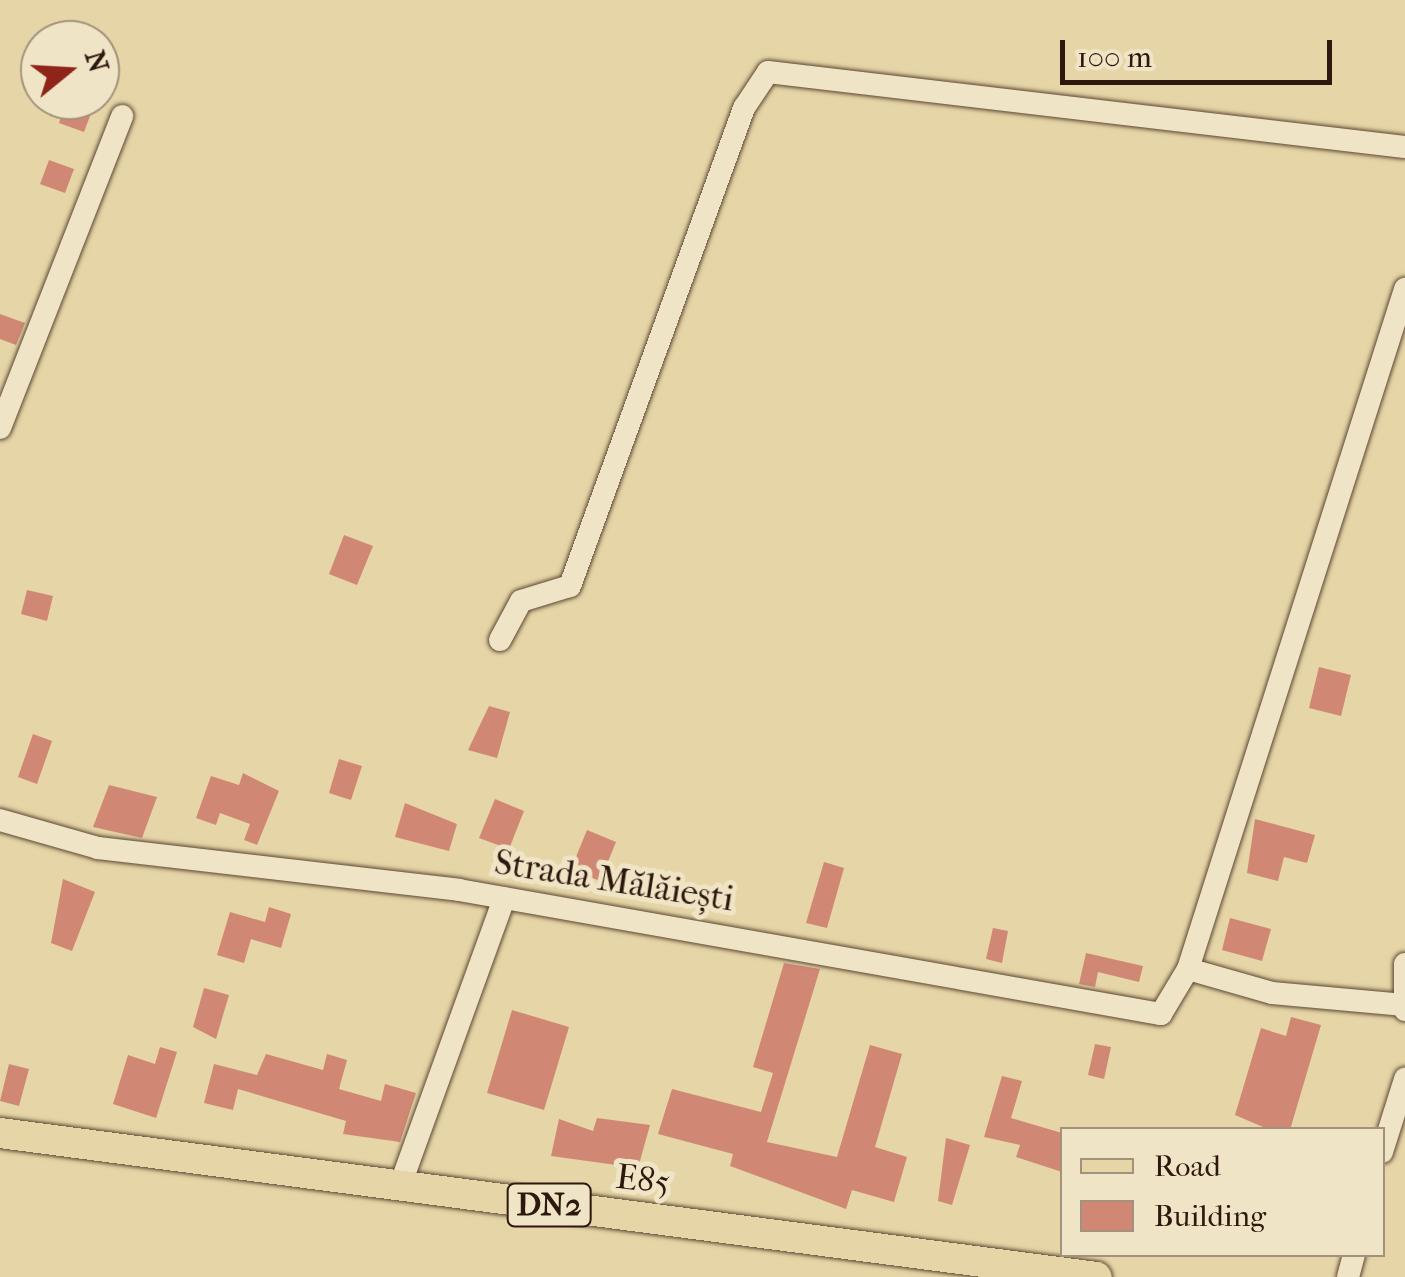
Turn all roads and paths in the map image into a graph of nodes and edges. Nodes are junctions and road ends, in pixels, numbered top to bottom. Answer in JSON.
{"nodes":[{"id":1,"x":122,"y":116,"type":"dead end"},
{"id":2,"x":1405,"y":147,"type":"edge"},
{"id":3,"x":1405,"y":288,"type":"edge"},
{"id":4,"x":0,"y":428,"type":"edge"},
{"id":5,"x":500,"y":640,"type":"dead end"},
{"id":6,"x":0,"y":820,"type":"edge"},
{"id":7,"x":504,"y":898,"type":"junction"},
{"id":8,"x":1405,"y":964,"type":"edge"},
{"id":9,"x":1188,"y":969,"type":"junction"},
{"id":10,"x":1405,"y":1008,"type":"edge"},
{"id":11,"x":1405,"y":1079,"type":"edge"},
{"id":12,"x":0,"y":1133,"type":"edge"},
{"id":13,"x":1385,"y":1142,"type":"edge"},
{"id":14,"x":0,"y":1153,"type":"edge"},
{"id":15,"x":400,"y":1186,"type":"junction"},
{"id":16,"x":944,"y":1277,"type":"edge"},
{"id":17,"x":1097,"y":1277,"type":"edge"}],
"edges":[{"from":1,"to":4,"type":"street"},
{"from":2,"to":5,"type":"street"},
{"from":3,"to":9,"type":"street","name":"Strada Mălăiești"},
{"from":6,"to":7,"type":"street","name":"Strada Mălăiești"},
{"from":7,"to":9,"type":"street","name":"Strada Mălăiești"},
{"from":7,"to":15,"type":"street"},
{"from":8,"to":10,"type":"street"},
{"from":9,"to":10,"type":"street"},
{"from":11,"to":13,"type":"street"},
{"from":12,"to":15,"type":"main road","name":"E85","number":"DN2"},
{"from":14,"to":16,"type":"main road","name":"E85","number":"DN2"},
{"from":15,"to":17,"type":"main road","name":"E85","number":"DN2"}]}
